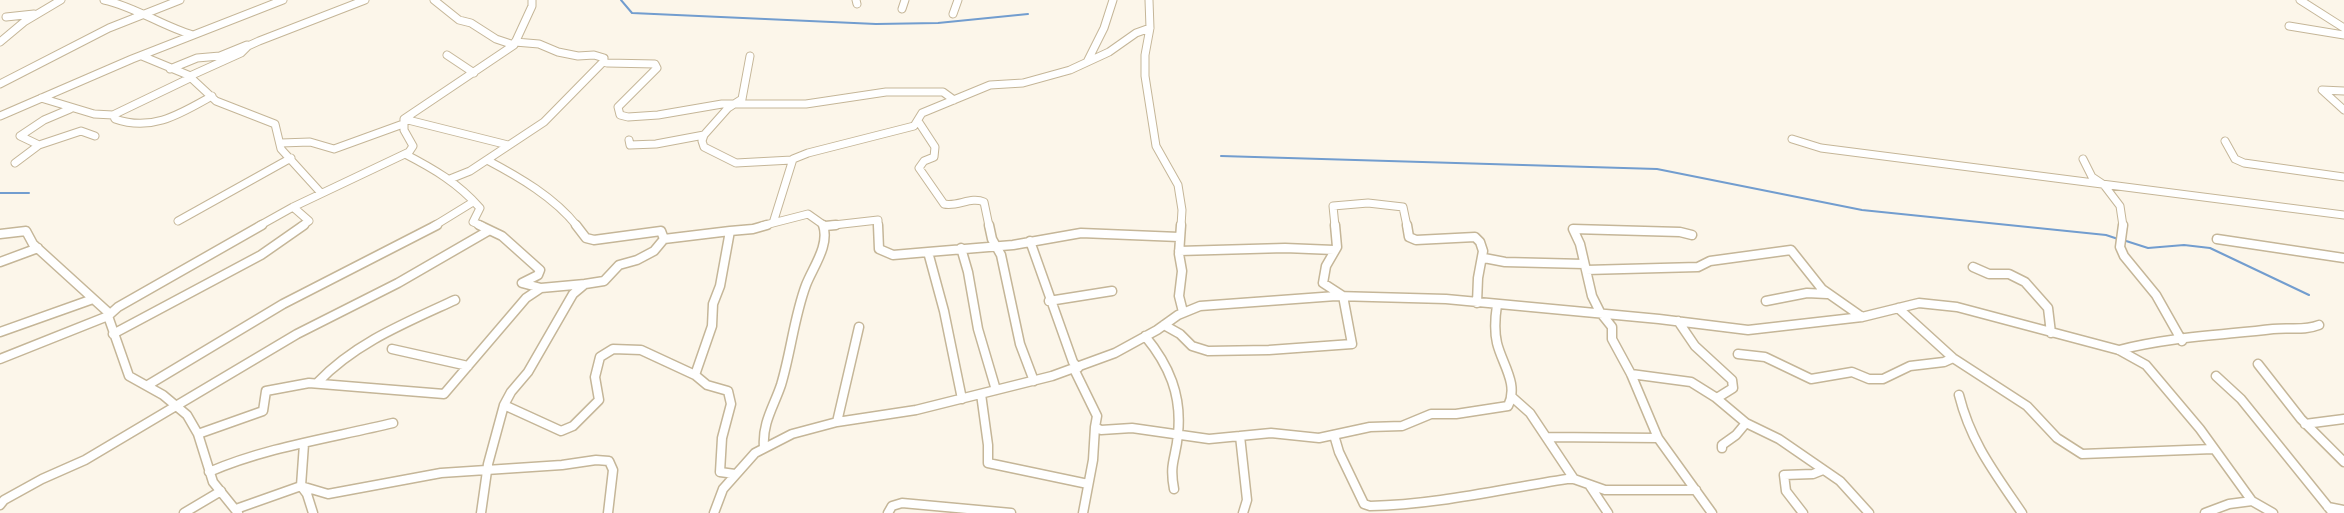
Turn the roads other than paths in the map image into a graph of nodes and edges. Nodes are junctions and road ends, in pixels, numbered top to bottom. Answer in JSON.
{"nodes":[{"id":1,"x":59,"y":0,"type":"edge"},
{"id":2,"x":104,"y":0,"type":"edge"},
{"id":3,"x":136,"y":0,"type":"edge"},
{"id":4,"x":180,"y":0,"type":"edge"},
{"id":5,"x":283,"y":0,"type":"edge"},
{"id":6,"x":365,"y":0,"type":"edge"},
{"id":7,"x":434,"y":0,"type":"edge"},
{"id":8,"x":532,"y":0,"type":"edge"},
{"id":9,"x":905,"y":0,"type":"edge"},
{"id":10,"x":958,"y":0,"type":"edge"},
{"id":11,"x":1113,"y":0,"type":"edge"},
{"id":12,"x":1149,"y":0,"type":"edge"},
{"id":13,"x":2300,"y":0,"type":"edge"},
{"id":14,"x":123,"y":3,"type":"edge"},
{"id":15,"x":902,"y":9,"type":"dead end"},
{"id":16,"x":37,"y":14,"type":"junction"},
{"id":17,"x":147,"y":14,"type":"junction"},
{"id":18,"x":952,"y":14,"type":"dead end"},
{"id":19,"x":6,"y":17,"type":"dead end"},
{"id":20,"x":2289,"y":26,"type":"dead end"},
{"id":21,"x":1150,"y":28,"type":"junction"},
{"id":22,"x":2344,"y":28,"type":"edge"},
{"id":23,"x":13,"y":30,"type":"junction"},
{"id":24,"x":0,"y":34,"type":"edge"},
{"id":25,"x":194,"y":35,"type":"junction"},
{"id":26,"x":2344,"y":35,"type":"edge"},
{"id":27,"x":259,"y":41,"type":"junction"},
{"id":28,"x":0,"y":42,"type":"edge"},
{"id":29,"x":514,"y":43,"type":"junction"},
{"id":30,"x":447,"y":55,"type":"dead end"},
{"id":31,"x":142,"y":56,"type":"junction"},
{"id":32,"x":750,"y":56,"type":"dead end"},
{"id":33,"x":603,"y":62,"type":"junction"},
{"id":34,"x":1087,"y":62,"type":"junction"},
{"id":35,"x":170,"y":69,"type":"junction"},
{"id":36,"x":474,"y":73,"type":"junction"},
{"id":37,"x":190,"y":77,"type":"junction"},
{"id":38,"x":0,"y":84,"type":"edge"},
{"id":39,"x":2344,"y":91,"type":"edge"},
{"id":40,"x":212,"y":96,"type":"junction"},
{"id":41,"x":41,"y":98,"type":"junction"},
{"id":42,"x":954,"y":100,"type":"junction"},
{"id":43,"x":737,"y":103,"type":"junction"},
{"id":44,"x":70,"y":109,"type":"junction"},
{"id":45,"x":2344,"y":110,"type":"edge"},
{"id":46,"x":113,"y":115,"type":"junction"},
{"id":47,"x":0,"y":116,"type":"edge"},
{"id":48,"x":918,"y":121,"type":"junction"},
{"id":49,"x":404,"y":122,"type":"junction"},
{"id":50,"x":704,"y":135,"type":"junction"},
{"id":51,"x":95,"y":136,"type":"dead end"},
{"id":52,"x":1792,"y":139,"type":"dead end"},
{"id":53,"x":629,"y":140,"type":"dead end"},
{"id":54,"x":2225,"y":141,"type":"dead end"},
{"id":55,"x":281,"y":143,"type":"junction"},
{"id":56,"x":39,"y":145,"type":"junction"},
{"id":57,"x":508,"y":145,"type":"junction"},
{"id":58,"x":405,"y":154,"type":"junction"},
{"id":59,"x":291,"y":158,"type":"junction"},
{"id":60,"x":2083,"y":159,"type":"dead end"},
{"id":61,"x":487,"y":160,"type":"junction"},
{"id":62,"x":792,"y":160,"type":"junction"},
{"id":63,"x":15,"y":163,"type":"dead end"},
{"id":64,"x":2344,"y":177,"type":"edge"},
{"id":65,"x":450,"y":179,"type":"junction"},
{"id":66,"x":2100,"y":183,"type":"junction"},
{"id":67,"x":321,"y":193,"type":"junction"},
{"id":68,"x":473,"y":202,"type":"junction"},
{"id":69,"x":292,"y":207,"type":"junction"},
{"id":70,"x":2344,"y":215,"type":"edge"},
{"id":71,"x":178,"y":221,"type":"dead end"},
{"id":72,"x":774,"y":223,"type":"junction"},
{"id":73,"x":825,"y":226,"type":"junction"},
{"id":74,"x":488,"y":231,"type":"junction"},
{"id":75,"x":730,"y":231,"type":"junction"},
{"id":76,"x":0,"y":234,"type":"edge"},
{"id":77,"x":1692,"y":235,"type":"dead end"},
{"id":78,"x":1179,"y":237,"type":"junction"},
{"id":79,"x":664,"y":239,"type":"junction"},
{"id":80,"x":2217,"y":239,"type":"dead end"},
{"id":81,"x":1030,"y":241,"type":"junction"},
{"id":82,"x":996,"y":246,"type":"junction"},
{"id":83,"x":38,"y":248,"type":"junction"},
{"id":84,"x":960,"y":248,"type":"junction"},
{"id":85,"x":1334,"y":250,"type":"junction"},
{"id":86,"x":928,"y":252,"type":"junction"},
{"id":87,"x":1179,"y":252,"type":"junction"},
{"id":88,"x":1484,"y":258,"type":"junction"},
{"id":89,"x":2344,"y":258,"type":"edge"},
{"id":90,"x":0,"y":262,"type":"edge"},
{"id":91,"x":1585,"y":267,"type":"junction"},
{"id":92,"x":1973,"y":267,"type":"dead end"},
{"id":93,"x":585,"y":284,"type":"junction"},
{"id":94,"x":541,"y":288,"type":"junction"},
{"id":95,"x":1112,"y":291,"type":"dead end"},
{"id":96,"x":1828,"y":295,"type":"junction"},
{"id":97,"x":1343,"y":296,"type":"junction"},
{"id":98,"x":93,"y":299,"type":"junction"},
{"id":99,"x":455,"y":300,"type":"dead end"},
{"id":100,"x":1049,"y":301,"type":"junction"},
{"id":101,"x":1766,"y":301,"type":"dead end"},
{"id":102,"x":1477,"y":303,"type":"junction"},
{"id":103,"x":1497,"y":305,"type":"junction"},
{"id":104,"x":1898,"y":308,"type":"junction"},
{"id":105,"x":1183,"y":312,"type":"junction"},
{"id":106,"x":109,"y":315,"type":"junction"},
{"id":107,"x":1600,"y":315,"type":"junction"},
{"id":108,"x":1862,"y":317,"type":"junction"},
{"id":109,"x":1678,"y":321,"type":"junction"},
{"id":110,"x":1164,"y":324,"type":"junction"},
{"id":111,"x":2319,"y":325,"type":"dead end"},
{"id":112,"x":859,"y":327,"type":"dead end"},
{"id":113,"x":0,"y":332,"type":"edge"},
{"id":114,"x":2051,"y":333,"type":"junction"},
{"id":115,"x":113,"y":334,"type":"junction"},
{"id":116,"x":1146,"y":336,"type":"junction"},
{"id":117,"x":2182,"y":340,"type":"junction"},
{"id":118,"x":392,"y":350,"type":"dead end"},
{"id":119,"x":2120,"y":350,"type":"junction"},
{"id":120,"x":1738,"y":354,"type":"dead end"},
{"id":121,"x":1953,"y":358,"type":"junction"},
{"id":122,"x":0,"y":359,"type":"edge"},
{"id":123,"x":2258,"y":364,"type":"dead end"},
{"id":124,"x":468,"y":366,"type":"junction"},
{"id":125,"x":1076,"y":369,"type":"junction"},
{"id":126,"x":1631,"y":374,"type":"junction"},
{"id":127,"x":695,"y":375,"type":"junction"},
{"id":128,"x":2216,"y":376,"type":"dead end"},
{"id":129,"x":1034,"y":381,"type":"junction"},
{"id":130,"x":317,"y":383,"type":"junction"},
{"id":131,"x":148,"y":385,"type":"junction"},
{"id":132,"x":996,"y":390,"type":"junction"},
{"id":133,"x":981,"y":394,"type":"junction"},
{"id":134,"x":1959,"y":395,"type":"dead end"},
{"id":135,"x":1512,"y":397,"type":"junction"},
{"id":136,"x":1717,"y":398,"type":"junction"},
{"id":137,"x":962,"y":399,"type":"junction"},
{"id":138,"x":504,"y":405,"type":"junction"},
{"id":139,"x":179,"y":406,"type":"junction"},
{"id":140,"x":2344,"y":420,"type":"edge"},
{"id":141,"x":837,"y":422,"type":"junction"},
{"id":142,"x":393,"y":423,"type":"dead end"},
{"id":143,"x":1746,"y":423,"type":"junction"},
{"id":144,"x":2306,"y":424,"type":"junction"},
{"id":145,"x":1095,"y":427,"type":"junction"},
{"id":146,"x":198,"y":434,"type":"junction"},
{"id":147,"x":1178,"y":434,"type":"junction"},
{"id":148,"x":1334,"y":435,"type":"junction"},
{"id":149,"x":1240,"y":436,"type":"junction"},
{"id":150,"x":1546,"y":437,"type":"junction"},
{"id":151,"x":1658,"y":438,"type":"junction"},
{"id":152,"x":304,"y":444,"type":"junction"},
{"id":153,"x":764,"y":447,"type":"junction"},
{"id":154,"x":1722,"y":448,"type":"dead end"},
{"id":155,"x":2213,"y":449,"type":"junction"},
{"id":156,"x":2344,"y":462,"type":"edge"},
{"id":157,"x":1823,"y":470,"type":"junction"},
{"id":158,"x":487,"y":471,"type":"junction"},
{"id":159,"x":209,"y":472,"type":"junction"},
{"id":160,"x":735,"y":474,"type":"junction"},
{"id":161,"x":1574,"y":479,"type":"junction"},
{"id":162,"x":1088,"y":484,"type":"junction"},
{"id":163,"x":301,"y":486,"type":"junction"},
{"id":164,"x":1590,"y":486,"type":"junction"},
{"id":165,"x":1174,"y":489,"type":"dead end"},
{"id":166,"x":1696,"y":490,"type":"junction"},
{"id":167,"x":221,"y":491,"type":"junction"},
{"id":168,"x":2252,"y":501,"type":"junction"},
{"id":169,"x":0,"y":505,"type":"edge"},
{"id":170,"x":2330,"y":510,"type":"edge"},
{"id":171,"x":2344,"y":510,"type":"edge"},
{"id":172,"x":237,"y":511,"type":"edge"},
{"id":173,"x":184,"y":513,"type":"edge"},
{"id":174,"x":313,"y":513,"type":"edge"},
{"id":175,"x":480,"y":513,"type":"edge"},
{"id":176,"x":608,"y":513,"type":"edge"},
{"id":177,"x":714,"y":513,"type":"edge"},
{"id":178,"x":888,"y":513,"type":"edge"},
{"id":179,"x":1011,"y":513,"type":"edge"},
{"id":180,"x":1083,"y":513,"type":"edge"},
{"id":181,"x":1244,"y":513,"type":"edge"},
{"id":182,"x":1608,"y":513,"type":"edge"},
{"id":183,"x":1712,"y":513,"type":"edge"},
{"id":184,"x":1803,"y":513,"type":"edge"},
{"id":185,"x":1869,"y":513,"type":"edge"},
{"id":186,"x":2022,"y":513,"type":"edge"},
{"id":187,"x":2205,"y":513,"type":"edge"},
{"id":188,"x":2270,"y":513,"type":"edge"}],
"edges":[{"from":1,"to":16,"type":"street"},
{"from":2,"to":14,"type":"street"},
{"from":3,"to":14,"type":"street"},
{"from":4,"to":17,"type":"street"},
{"from":5,"to":25,"type":"street"},
{"from":6,"to":27,"type":"street"},
{"from":7,"to":29,"type":"street"},
{"from":8,"to":29,"type":"street"},
{"from":9,"to":15,"type":"street"},
{"from":10,"to":18,"type":"street"},
{"from":11,"to":34,"type":"street"},
{"from":12,"to":21,"type":"street"},
{"from":13,"to":22,"type":"street"},
{"from":14,"to":17,"type":"street"},
{"from":16,"to":19,"type":"street"},
{"from":16,"to":23,"type":"street"},
{"from":17,"to":25,"type":"street"},
{"from":17,"to":38,"type":"street"},
{"from":20,"to":26,"type":"street"},
{"from":21,"to":34,"type":"street"},
{"from":21,"to":78,"type":"street"},
{"from":23,"to":24,"type":"street"},
{"from":23,"to":28,"type":"street"},
{"from":25,"to":31,"type":"street"},
{"from":27,"to":35,"type":"street"},
{"from":27,"to":37,"type":"street"},
{"from":29,"to":33,"type":"street"},
{"from":29,"to":36,"type":"street"},
{"from":30,"to":36,"type":"street"},
{"from":31,"to":35,"type":"street"},
{"from":31,"to":41,"type":"street"},
{"from":32,"to":43,"type":"street"},
{"from":33,"to":43,"type":"street"},
{"from":33,"to":57,"type":"street"},
{"from":34,"to":42,"type":"street"},
{"from":35,"to":37,"type":"street"},
{"from":36,"to":49,"type":"street"},
{"from":37,"to":40,"type":"street"},
{"from":37,"to":46,"type":"street"},
{"from":39,"to":45,"type":"street"},
{"from":40,"to":46,"type":"street"},
{"from":40,"to":55,"type":"street"},
{"from":41,"to":44,"type":"street"},
{"from":41,"to":47,"type":"street"},
{"from":42,"to":43,"type":"street"},
{"from":42,"to":48,"type":"street"},
{"from":43,"to":50,"type":"street"},
{"from":44,"to":46,"type":"street"},
{"from":44,"to":56,"type":"street"},
{"from":48,"to":62,"type":"street"},
{"from":48,"to":82,"type":"street"},
{"from":49,"to":55,"type":"street"},
{"from":49,"to":57,"type":"street"},
{"from":49,"to":58,"type":"street"},
{"from":50,"to":53,"type":"street"},
{"from":50,"to":62,"type":"street"},
{"from":51,"to":56,"type":"street"},
{"from":52,"to":66,"type":"street"},
{"from":54,"to":64,"type":"street"},
{"from":55,"to":59,"type":"street"},
{"from":56,"to":63,"type":"street"},
{"from":57,"to":61,"type":"street"},
{"from":58,"to":65,"type":"street"},
{"from":58,"to":67,"type":"street"},
{"from":59,"to":67,"type":"street"},
{"from":59,"to":71,"type":"street"},
{"from":60,"to":66,"type":"street"},
{"from":61,"to":65,"type":"street"},
{"from":61,"to":79,"type":"street"},
{"from":62,"to":72,"type":"street"},
{"from":65,"to":68,"type":"street"},
{"from":66,"to":70,"type":"street"},
{"from":66,"to":117,"type":"street"},
{"from":67,"to":69,"type":"street"},
{"from":68,"to":74,"type":"street"},
{"from":68,"to":131,"type":"street"},
{"from":69,"to":106,"type":"street"},
{"from":69,"to":115,"type":"street"},
{"from":72,"to":73,"type":"street"},
{"from":72,"to":75,"type":"street"},
{"from":73,"to":86,"type":"street"},
{"from":73,"to":153,"type":"street"},
{"from":74,"to":94,"type":"street"},
{"from":74,"to":139,"type":"street"},
{"from":75,"to":79,"type":"street"},
{"from":75,"to":127,"type":"street"},
{"from":76,"to":83,"type":"street"},
{"from":77,"to":91,"type":"street"},
{"from":78,"to":81,"type":"street"},
{"from":78,"to":87,"type":"street"},
{"from":79,"to":93,"type":"street"},
{"from":80,"to":89,"type":"street"},
{"from":81,"to":82,"type":"street"},
{"from":81,"to":100,"type":"street"},
{"from":82,"to":84,"type":"street"},
{"from":82,"to":129,"type":"street"},
{"from":83,"to":90,"type":"street"},
{"from":83,"to":98,"type":"street"},
{"from":84,"to":86,"type":"street"},
{"from":84,"to":132,"type":"street"},
{"from":85,"to":87,"type":"street"},
{"from":85,"to":88,"type":"street"},
{"from":85,"to":97,"type":"street"},
{"from":86,"to":137,"type":"street"},
{"from":87,"to":105,"type":"street"},
{"from":88,"to":91,"type":"street"},
{"from":88,"to":102,"type":"street"},
{"from":91,"to":96,"type":"street"},
{"from":91,"to":107,"type":"street"},
{"from":92,"to":114,"type":"street"},
{"from":93,"to":94,"type":"street"},
{"from":93,"to":138,"type":"street"},
{"from":94,"to":124,"type":"street"},
{"from":95,"to":100,"type":"street"},
{"from":96,"to":101,"type":"street"},
{"from":96,"to":108,"type":"street"},
{"from":97,"to":102,"type":"street"},
{"from":97,"to":105,"type":"street"},
{"from":97,"to":110,"type":"street"},
{"from":98,"to":106,"type":"street"},
{"from":98,"to":113,"type":"street"},
{"from":99,"to":130,"type":"street"},
{"from":100,"to":125,"type":"street"},
{"from":102,"to":103,"type":"street"},
{"from":103,"to":107,"type":"street"},
{"from":103,"to":135,"type":"street"},
{"from":104,"to":108,"type":"street"},
{"from":104,"to":114,"type":"street"},
{"from":104,"to":121,"type":"street"},
{"from":105,"to":110,"type":"street"},
{"from":106,"to":115,"type":"street"},
{"from":106,"to":122,"type":"street"},
{"from":107,"to":109,"type":"street"},
{"from":107,"to":126,"type":"street"},
{"from":108,"to":109,"type":"street"},
{"from":109,"to":136,"type":"street"},
{"from":110,"to":116,"type":"street"},
{"from":111,"to":117,"type":"street"},
{"from":112,"to":141,"type":"street"},
{"from":114,"to":119,"type":"street"},
{"from":115,"to":131,"type":"street"},
{"from":116,"to":125,"type":"street"},
{"from":116,"to":147,"type":"street"},
{"from":117,"to":119,"type":"street"},
{"from":118,"to":124,"type":"street"},
{"from":119,"to":155,"type":"street"},
{"from":120,"to":121,"type":"street"},
{"from":121,"to":155,"type":"street"},
{"from":123,"to":144,"type":"street"},
{"from":124,"to":130,"type":"street"},
{"from":125,"to":129,"type":"street"},
{"from":125,"to":145,"type":"street"},
{"from":126,"to":136,"type":"street"},
{"from":126,"to":151,"type":"street"},
{"from":127,"to":138,"type":"street"},
{"from":127,"to":160,"type":"street"},
{"from":128,"to":170,"type":"street"},
{"from":129,"to":132,"type":"street"},
{"from":130,"to":146,"type":"street"},
{"from":131,"to":139,"type":"street"},
{"from":132,"to":133,"type":"street"},
{"from":133,"to":137,"type":"street"},
{"from":133,"to":162,"type":"street"},
{"from":134,"to":186,"type":"street"},
{"from":135,"to":148,"type":"street"},
{"from":135,"to":150,"type":"street"},
{"from":136,"to":143,"type":"street"},
{"from":137,"to":141,"type":"street"},
{"from":138,"to":158,"type":"street"},
{"from":139,"to":146,"type":"street"},
{"from":139,"to":169,"type":"street"},
{"from":140,"to":144,"type":"street"},
{"from":141,"to":153,"type":"street"},
{"from":142,"to":152,"type":"street"},
{"from":143,"to":154,"type":"street"},
{"from":143,"to":157,"type":"street"},
{"from":144,"to":156,"type":"street"},
{"from":145,"to":147,"type":"street"},
{"from":145,"to":162,"type":"street"},
{"from":146,"to":159,"type":"street"},
{"from":147,"to":149,"type":"street"},
{"from":147,"to":165,"type":"street"},
{"from":148,"to":149,"type":"street"},
{"from":148,"to":161,"type":"street"},
{"from":149,"to":181,"type":"street"},
{"from":150,"to":151,"type":"street"},
{"from":150,"to":161,"type":"street"},
{"from":151,"to":166,"type":"street"},
{"from":152,"to":159,"type":"street"},
{"from":152,"to":163,"type":"street"},
{"from":153,"to":160,"type":"street"},
{"from":155,"to":168,"type":"street"},
{"from":157,"to":184,"type":"street"},
{"from":157,"to":185,"type":"street"},
{"from":158,"to":163,"type":"street"},
{"from":158,"to":175,"type":"street"},
{"from":158,"to":176,"type":"street"},
{"from":159,"to":167,"type":"street"},
{"from":160,"to":177,"type":"street"},
{"from":161,"to":164,"type":"street"},
{"from":162,"to":180,"type":"street"},
{"from":163,"to":172,"type":"street"},
{"from":163,"to":174,"type":"street"},
{"from":164,"to":166,"type":"street"},
{"from":164,"to":182,"type":"street"},
{"from":166,"to":183,"type":"street"},
{"from":167,"to":172,"type":"street"},
{"from":167,"to":173,"type":"street"},
{"from":168,"to":187,"type":"street"},
{"from":168,"to":188,"type":"street"},
{"from":170,"to":171,"type":"street"},
{"from":178,"to":179,"type":"street"}]}
